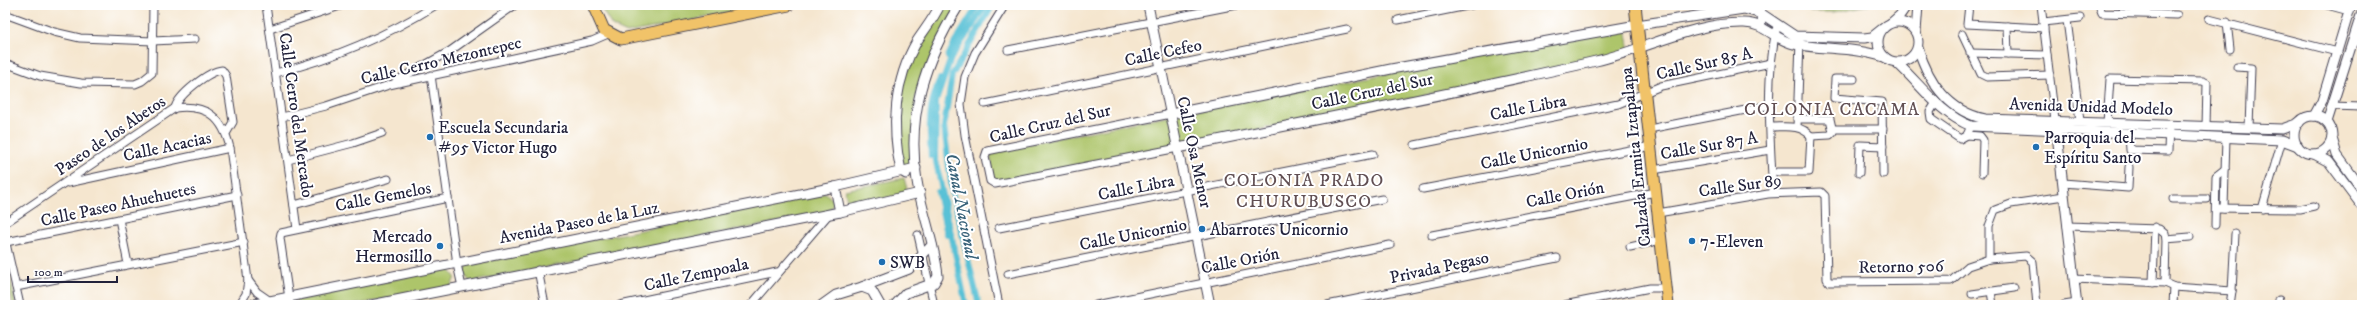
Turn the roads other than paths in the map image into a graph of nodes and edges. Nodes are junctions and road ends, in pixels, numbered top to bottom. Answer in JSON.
{"nodes":[{"id":1,"x":153,"y":5,"type":"edge"},
{"id":2,"x":266,"y":5,"type":"edge"},
{"id":3,"x":343,"y":5,"type":"edge"},
{"id":4,"x":436,"y":5,"type":"edge"},
{"id":5,"x":515,"y":5,"type":"edge"},
{"id":6,"x":592,"y":5,"type":"edge"},
{"id":7,"x":789,"y":5,"type":"edge"},
{"id":8,"x":940,"y":5,"type":"edge"},
{"id":9,"x":959,"y":5,"type":"edge"},
{"id":10,"x":1005,"y":5,"type":"edge"},
{"id":11,"x":1148,"y":5,"type":"edge"},
{"id":12,"x":1237,"y":5,"type":"edge"},
{"id":13,"x":1472,"y":5,"type":"edge"},
{"id":14,"x":1635,"y":5,"type":"edge"},
{"id":15,"x":1907,"y":5,"type":"edge"},
{"id":16,"x":1918,"y":5,"type":"edge"},
{"id":17,"x":1969,"y":5,"type":"edge"},
{"id":18,"x":2041,"y":5,"type":"edge"},
{"id":19,"x":2099,"y":5,"type":"edge"},
{"id":20,"x":2327,"y":5,"type":"edge"},
{"id":21,"x":771,"y":7,"type":"edge"},
{"id":22,"x":2350,"y":8,"type":"edge"},
{"id":23,"x":1761,"y":9,"type":"edge"},
{"id":24,"x":2362,"y":12,"type":"edge"},
{"id":25,"x":5,"y":14,"type":"edge"},
{"id":26,"x":2177,"y":15,"type":"dead end"},
{"id":27,"x":2080,"y":18,"type":"dead end"},
{"id":28,"x":2209,"y":19,"type":"dead end"},
{"id":29,"x":1398,"y":20,"type":"dead end"},
{"id":30,"x":2067,"y":20,"type":"junction"},
{"id":31,"x":1152,"y":22,"type":"junction"},
{"id":32,"x":2227,"y":22,"type":"junction"},
{"id":33,"x":1891,"y":23,"type":"junction"},
{"id":34,"x":1637,"y":25,"type":"junction"},
{"id":35,"x":2043,"y":25,"type":"junction"},
{"id":36,"x":1778,"y":26,"type":"junction"},
{"id":37,"x":2007,"y":26,"type":"junction"},
{"id":38,"x":1762,"y":27,"type":"junction"},
{"id":39,"x":270,"y":29,"type":"junction"},
{"id":40,"x":1347,"y":29,"type":"dead end"},
{"id":41,"x":1882,"y":29,"type":"junction"},
{"id":42,"x":1916,"y":32,"type":"junction"},
{"id":43,"x":608,"y":34,"type":"junction"},
{"id":44,"x":1962,"y":34,"type":"dead end"},
{"id":45,"x":1775,"y":35,"type":"junction"},
{"id":46,"x":195,"y":39,"type":"dead end"},
{"id":47,"x":153,"y":41,"type":"junction"},
{"id":48,"x":1800,"y":41,"type":"junction"},
{"id":49,"x":2358,"y":42,"type":"edge"},
{"id":50,"x":1918,"y":48,"type":"junction"},
{"id":51,"x":2230,"y":48,"type":"dead end"},
{"id":52,"x":1640,"y":49,"type":"junction"},
{"id":53,"x":1008,"y":50,"type":"dead end"},
{"id":54,"x":2337,"y":52,"type":"junction"},
{"id":55,"x":1970,"y":53,"type":"junction"},
{"id":56,"x":2008,"y":54,"type":"junction"},
{"id":57,"x":2047,"y":55,"type":"junction"},
{"id":58,"x":1884,"y":57,"type":"junction"},
{"id":59,"x":5,"y":63,"type":"edge"},
{"id":60,"x":1771,"y":63,"type":"junction"},
{"id":61,"x":1897,"y":63,"type":"junction"},
{"id":62,"x":2237,"y":67,"type":"dead end"},
{"id":63,"x":1161,"y":68,"type":"junction"},
{"id":64,"x":276,"y":73,"type":"junction"},
{"id":65,"x":431,"y":75,"type":"junction"},
{"id":66,"x":2050,"y":76,"type":"junction"},
{"id":67,"x":1854,"y":79,"type":"dead end"},
{"id":68,"x":389,"y":85,"type":"junction"},
{"id":69,"x":1645,"y":93,"type":"junction"},
{"id":70,"x":985,"y":104,"type":"dead end"},
{"id":71,"x":1935,"y":104,"type":"junction"},
{"id":72,"x":1771,"y":105,"type":"junction"},
{"id":73,"x":2331,"y":106,"type":"junction"},
{"id":74,"x":2362,"y":107,"type":"edge"},
{"id":75,"x":175,"y":108,"type":"junction"},
{"id":76,"x":1171,"y":114,"type":"junction"},
{"id":77,"x":2314,"y":116,"type":"junction"},
{"id":78,"x":282,"y":117,"type":"junction"},
{"id":79,"x":1797,"y":119,"type":"junction"},
{"id":80,"x":2055,"y":120,"type":"junction"},
{"id":81,"x":2080,"y":122,"type":"junction"},
{"id":82,"x":2327,"y":122,"type":"junction"},
{"id":83,"x":2107,"y":123,"type":"junction"},
{"id":84,"x":2298,"y":123,"type":"junction"},
{"id":85,"x":1971,"y":126,"type":"junction"},
{"id":86,"x":2206,"y":126,"type":"junction"},
{"id":87,"x":1771,"y":127,"type":"junction"},
{"id":88,"x":1797,"y":127,"type":"junction"},
{"id":89,"x":2249,"y":128,"type":"junction"},
{"id":90,"x":1649,"y":129,"type":"junction"},
{"id":91,"x":1832,"y":129,"type":"junction"},
{"id":92,"x":1883,"y":129,"type":"junction"},
{"id":93,"x":2169,"y":130,"type":"junction"},
{"id":94,"x":2056,"y":131,"type":"junction"},
{"id":95,"x":227,"y":132,"type":"junction"},
{"id":96,"x":382,"y":133,"type":"dead end"},
{"id":97,"x":2130,"y":134,"type":"junction"},
{"id":98,"x":1967,"y":135,"type":"junction"},
{"id":99,"x":1811,"y":136,"type":"junction"},
{"id":100,"x":2226,"y":137,"type":"junction"},
{"id":101,"x":2332,"y":138,"type":"junction"},
{"id":102,"x":2282,"y":140,"type":"junction"},
{"id":103,"x":1414,"y":145,"type":"dead end"},
{"id":104,"x":1651,"y":146,"type":"junction"},
{"id":105,"x":1883,"y":146,"type":"junction"},
{"id":106,"x":2298,"y":146,"type":"junction"},
{"id":107,"x":230,"y":148,"type":"junction"},
{"id":108,"x":1178,"y":148,"type":"junction"},
{"id":109,"x":1770,"y":150,"type":"junction"},
{"id":110,"x":1373,"y":154,"type":"dead end"},
{"id":111,"x":2314,"y":154,"type":"junction"},
{"id":112,"x":288,"y":160,"type":"junction"},
{"id":113,"x":2129,"y":167,"type":"dead end"},
{"id":114,"x":916,"y":168,"type":"junction"},
{"id":115,"x":2225,"y":169,"type":"junction"},
{"id":116,"x":1653,"y":170,"type":"junction"},
{"id":117,"x":901,"y":171,"type":"junction"},
{"id":118,"x":1778,"y":172,"type":"dead end"},
{"id":119,"x":1859,"y":173,"type":"dead end"},
{"id":120,"x":1883,"y":174,"type":"dead end"},
{"id":121,"x":1982,"y":174,"type":"dead end"},
{"id":122,"x":388,"y":178,"type":"dead end"},
{"id":123,"x":916,"y":181,"type":"junction"},
{"id":124,"x":2063,"y":183,"type":"junction"},
{"id":125,"x":64,"y":184,"type":"junction"},
{"id":126,"x":835,"y":187,"type":"junction"},
{"id":127,"x":2362,"y":188,"type":"edge"},
{"id":128,"x":1423,"y":190,"type":"dead end"},
{"id":129,"x":1187,"y":192,"type":"junction"},
{"id":130,"x":1656,"y":192,"type":"junction"},
{"id":131,"x":920,"y":193,"type":"junction"},
{"id":132,"x":1772,"y":193,"type":"junction"},
{"id":133,"x":237,"y":195,"type":"junction"},
{"id":134,"x":2064,"y":196,"type":"junction"},
{"id":135,"x":448,"y":198,"type":"junction"},
{"id":136,"x":1382,"y":199,"type":"dead end"},
{"id":137,"x":2173,"y":199,"type":"dead end"},
{"id":138,"x":2207,"y":199,"type":"dead end"},
{"id":139,"x":294,"y":205,"type":"junction"},
{"id":140,"x":2314,"y":206,"type":"dead end"},
{"id":141,"x":2362,"y":206,"type":"edge"},
{"id":142,"x":2216,"y":208,"type":"junction"},
{"id":143,"x":2224,"y":208,"type":"junction"},
{"id":144,"x":2262,"y":209,"type":"junction"},
{"id":145,"x":840,"y":212,"type":"junction"},
{"id":146,"x":1658,"y":213,"type":"junction"},
{"id":147,"x":829,"y":214,"type":"junction"},
{"id":148,"x":119,"y":219,"type":"junction"},
{"id":149,"x":5,"y":223,"type":"edge"},
{"id":150,"x":2215,"y":225,"type":"dead end"},
{"id":151,"x":2067,"y":226,"type":"junction"},
{"id":152,"x":2155,"y":227,"type":"junction"},
{"id":153,"x":297,"y":228,"type":"junction"},
{"id":154,"x":999,"y":228,"type":"dead end"},
{"id":155,"x":2235,"y":234,"type":"dead end"},
{"id":156,"x":918,"y":235,"type":"dead end"},
{"id":157,"x":1432,"y":235,"type":"dead end"},
{"id":158,"x":1196,"y":237,"type":"junction"},
{"id":159,"x":2190,"y":237,"type":"dead end"},
{"id":160,"x":2166,"y":239,"type":"junction"},
{"id":161,"x":1661,"y":240,"type":"junction"},
{"id":162,"x":5,"y":241,"type":"edge"},
{"id":163,"x":244,"y":242,"type":"junction"},
{"id":164,"x":932,"y":245,"type":"junction"},
{"id":165,"x":1390,"y":245,"type":"dead end"},
{"id":166,"x":1630,"y":247,"type":"dead end"},
{"id":167,"x":923,"y":255,"type":"junction"},
{"id":168,"x":1557,"y":258,"type":"dead end"},
{"id":169,"x":1989,"y":260,"type":"junction"},
{"id":170,"x":128,"y":264,"type":"junction"},
{"id":171,"x":457,"y":264,"type":"junction"},
{"id":172,"x":538,"y":270,"type":"junction"},
{"id":173,"x":778,"y":272,"type":"junction"},
{"id":174,"x":1008,"y":274,"type":"dead end"},
{"id":175,"x":2074,"y":279,"type":"junction"},
{"id":176,"x":248,"y":280,"type":"junction"},
{"id":177,"x":1205,"y":282,"type":"junction"},
{"id":178,"x":1829,"y":282,"type":"joint"},
{"id":179,"x":2153,"y":282,"type":"junction"},
{"id":180,"x":2165,"y":283,"type":"junction"},
{"id":181,"x":862,"y":286,"type":"junction"},
{"id":182,"x":930,"y":286,"type":"junction"},
{"id":183,"x":16,"y":287,"type":"junction"},
{"id":184,"x":462,"y":287,"type":"junction"},
{"id":185,"x":2174,"y":287,"type":"junction"},
{"id":186,"x":1666,"y":288,"type":"junction"},
{"id":187,"x":2014,"y":288,"type":"dead end"},
{"id":188,"x":2233,"y":290,"type":"junction"},
{"id":189,"x":1992,"y":291,"type":"junction"},
{"id":190,"x":1972,"y":294,"type":"dead end"},
{"id":191,"x":270,"y":301,"type":"junction"},
{"id":192,"x":289,"y":301,"type":"edge"},
{"id":193,"x":2077,"y":304,"type":"edge"},
{"id":194,"x":20,"y":305,"type":"edge"},
{"id":195,"x":239,"y":305,"type":"edge"},
{"id":196,"x":249,"y":305,"type":"edge"},
{"id":197,"x":371,"y":305,"type":"edge"},
{"id":198,"x":545,"y":305,"type":"edge"},
{"id":199,"x":620,"y":305,"type":"edge"},
{"id":200,"x":751,"y":305,"type":"edge"},
{"id":201,"x":822,"y":305,"type":"edge"},
{"id":202,"x":880,"y":305,"type":"edge"},
{"id":203,"x":895,"y":305,"type":"edge"},
{"id":204,"x":934,"y":305,"type":"edge"},
{"id":205,"x":999,"y":305,"type":"edge"},
{"id":206,"x":1096,"y":305,"type":"edge"},
{"id":207,"x":1210,"y":305,"type":"edge"},
{"id":208,"x":1327,"y":305,"type":"edge"},
{"id":209,"x":1564,"y":305,"type":"edge"},
{"id":210,"x":1668,"y":305,"type":"edge"},
{"id":211,"x":1992,"y":305,"type":"edge"},
{"id":212,"x":2037,"y":305,"type":"edge"},
{"id":213,"x":2064,"y":305,"type":"edge"},
{"id":214,"x":2173,"y":305,"type":"edge"},
{"id":215,"x":2230,"y":305,"type":"edge"}],
"edges":[{"from":1,"to":47,"type":"street"},
{"from":2,"to":39,"type":"street","name":"Calle Cerro del Mercado"},
{"from":3,"to":39,"type":"street"},
{"from":4,"to":64,"type":"street"},
{"from":5,"to":68,"type":"street"},
{"from":6,"to":43,"type":"main road"},
{"from":7,"to":21,"type":"main road"},
{"from":8,"to":117,"type":"street"},
{"from":9,"to":114,"type":"street"},
{"from":10,"to":205,"type":"street"},
{"from":11,"to":31,"type":"street","name":"Calle Osa Menor"},
{"from":12,"to":31,"type":"street"},
{"from":13,"to":29,"type":"street"},
{"from":14,"to":34,"type":"main road","name":"Calzada Ermita Iztapalapa"},
{"from":15,"to":33,"type":"street"},
{"from":16,"to":42,"type":"street"},
{"from":17,"to":37,"type":"street"},
{"from":18,"to":35,"type":"street"},
{"from":19,"to":26,"type":"street"},
{"from":20,"to":22,"type":"street"},
{"from":21,"to":43,"type":"main road"},
{"from":22,"to":54,"type":"street"},
{"from":23,"to":34,"type":"street","name":"Calle Cruz del Sur"},
{"from":23,"to":36,"type":"street"},
{"from":23,"to":38,"type":"street"},
{"from":24,"to":49,"type":"street"},
{"from":25,"to":47,"type":"street"},
{"from":27,"to":30,"type":"street"},
{"from":28,"to":32,"type":"street"},
{"from":30,"to":35,"type":"street"},
{"from":30,"to":81,"type":"street"},
{"from":31,"to":53,"type":"street"},
{"from":31,"to":63,"type":"street","name":"Calle Osa Menor"},
{"from":32,"to":51,"type":"street"},
{"from":32,"to":54,"type":"street"},
{"from":33,"to":41,"type":"street"},
{"from":33,"to":42,"type":"street"},
{"from":34,"to":52,"type":"main road","name":"Calzada Ermita Iztapalapa"},
{"from":34,"to":76,"type":"street","name":"Calle Cruz del Sur"},
{"from":35,"to":37,"type":"street"},
{"from":35,"to":57,"type":"street"},
{"from":36,"to":45,"type":"street"},
{"from":36,"to":48,"type":"street"},
{"from":37,"to":56,"type":"street"},
{"from":38,"to":45,"type":"street"},
{"from":38,"to":52,"type":"street","name":"Calle Cruz del Sur"},
{"from":39,"to":64,"type":"street","name":"Calle Cerro del Mercado"},
{"from":40,"to":63,"type":"street","name":"Calle Cefeo"},
{"from":41,"to":48,"type":"street"},
{"from":41,"to":58,"type":"street"},
{"from":42,"to":50,"type":"street"},
{"from":43,"to":65,"type":"street","name":"Calle Cerro Mezontepec"},
{"from":44,"to":55,"type":"street"},
{"from":45,"to":48,"type":"street"},
{"from":45,"to":60,"type":"street"},
{"from":46,"to":47,"type":"street"},
{"from":47,"to":59,"type":"street"},
{"from":48,"to":58,"type":"street"},
{"from":48,"to":79,"type":"street"},
{"from":49,"to":73,"type":"street"},
{"from":50,"to":61,"type":"street"},
{"from":50,"to":80,"type":"street","name":"Avenida Unidad Modelo"},
{"from":52,"to":69,"type":"main road","name":"Calzada Ermita Iztapalapa"},
{"from":52,"to":108,"type":"street","name":"Calle Cruz del Sur"},
{"from":54,"to":77,"type":"street"},
{"from":55,"to":56,"type":"street"},
{"from":55,"to":66,"type":"street"},
{"from":56,"to":57,"type":"street"},
{"from":57,"to":66,"type":"street"},
{"from":58,"to":61,"type":"street"},
{"from":60,"to":69,"type":"street","name":"Calle Sur 85 A"},
{"from":60,"to":72,"type":"street"},
{"from":61,"to":71,"type":"street","name":"Avenida Unidad Modelo"},
{"from":62,"to":89,"type":"street"},
{"from":63,"to":70,"type":"street","name":"Calle Cefeo"},
{"from":63,"to":76,"type":"street","name":"Calle Osa Menor"},
{"from":64,"to":78,"type":"street","name":"Calle Cerro del Mercado"},
{"from":65,"to":68,"type":"street","name":"Calle Cerro Mezontepec"},
{"from":65,"to":135,"type":"street"},
{"from":66,"to":80,"type":"street"},
{"from":67,"to":92,"type":"street"},
{"from":68,"to":78,"type":"street","name":"Calle Cerro Mezontepec"},
{"from":69,"to":90,"type":"main road","name":"Calzada Ermita Iztapalapa"},
{"from":69,"to":103,"type":"street","name":"Calle Libra"},
{"from":71,"to":85,"type":"street","name":"Avenida Unidad Modelo"},
{"from":71,"to":98,"type":"street"},
{"from":72,"to":87,"type":"street"},
{"from":72,"to":90,"type":"street"},
{"from":73,"to":74,"type":"street"},
{"from":73,"to":82,"type":"street"},
{"from":75,"to":95,"type":"street","name":"Paseo de los Abetos"},
{"from":75,"to":95,"type":"street"},
{"from":75,"to":125,"type":"street","name":"Paseo de los Abetos"},
{"from":76,"to":108,"type":"street","name":"Calle Osa Menor"},
{"from":76,"to":108,"type":"street","name":"Calle Cruz del Sur"},
{"from":77,"to":82,"type":"street"},
{"from":77,"to":84,"type":"street"},
{"from":78,"to":112,"type":"street","name":"Calle Cerro del Mercado"},
{"from":79,"to":88,"type":"street"},
{"from":79,"to":91,"type":"street"},
{"from":80,"to":81,"type":"street","name":"Avenida Unidad Modelo"},
{"from":80,"to":94,"type":"street"},
{"from":81,"to":83,"type":"street","name":"Avenida Unidad Modelo"},
{"from":82,"to":101,"type":"street"},
{"from":83,"to":86,"type":"street"},
{"from":83,"to":93,"type":"street","name":"Avenida Unidad Modelo"},
{"from":84,"to":89,"type":"street","name":"Avenida Unidad Modelo"},
{"from":84,"to":106,"type":"street"},
{"from":85,"to":94,"type":"street","name":"Avenida Unidad Modelo"},
{"from":85,"to":98,"type":"street"},
{"from":86,"to":89,"type":"street","name":"Avenida Unidad Modelo"},
{"from":86,"to":93,"type":"street","name":"Avenida Unidad Modelo"},
{"from":87,"to":88,"type":"street"},
{"from":87,"to":109,"type":"street"},
{"from":88,"to":99,"type":"street"},
{"from":90,"to":104,"type":"main road","name":"Calzada Ermita Iztapalapa"},
{"from":91,"to":92,"type":"street"},
{"from":91,"to":99,"type":"street"},
{"from":92,"to":105,"type":"street"},
{"from":93,"to":97,"type":"street","name":"Avenida Unidad Modelo"},
{"from":93,"to":97,"type":"street"},
{"from":93,"to":100,"type":"street","name":"Avenida Unidad Modelo"},
{"from":94,"to":97,"type":"street","name":"Avenida Unidad Modelo"},
{"from":94,"to":124,"type":"street"},
{"from":95,"to":107,"type":"street","name":"Paseo de los Abetos"},
{"from":96,"to":112,"type":"street"},
{"from":98,"to":121,"type":"street"},
{"from":99,"to":118,"type":"street"},
{"from":100,"to":102,"type":"street","name":"Avenida Unidad Modelo"},
{"from":100,"to":115,"type":"street"},
{"from":101,"to":111,"type":"street"},
{"from":101,"to":127,"type":"street"},
{"from":102,"to":106,"type":"street","name":"Avenida Unidad Modelo"},
{"from":102,"to":144,"type":"street"},
{"from":104,"to":116,"type":"main road","name":"Calzada Ermita Iztapalapa"},
{"from":104,"to":128,"type":"street","name":"Calle Unicornio"},
{"from":105,"to":119,"type":"street"},
{"from":105,"to":120,"type":"street"},
{"from":106,"to":111,"type":"street"},
{"from":107,"to":125,"type":"street","name":"Calle Acacias"},
{"from":107,"to":133,"type":"street","name":"Paseo de los Abetos"},
{"from":108,"to":129,"type":"street","name":"Calle Osa Menor"},
{"from":109,"to":116,"type":"street","name":"Calle Sur 87 A"},
{"from":109,"to":132,"type":"street"},
{"from":110,"to":129,"type":"street","name":"Calle Libra"},
{"from":111,"to":141,"type":"street"},
{"from":112,"to":139,"type":"street","name":"Calle Cerro del Mercado"},
{"from":113,"to":124,"type":"street"},
{"from":114,"to":117,"type":"street","name":"Avenida Paseo de la Luz"},
{"from":114,"to":123,"type":"street"},
{"from":115,"to":142,"type":"street"},
{"from":115,"to":143,"type":"street"},
{"from":116,"to":130,"type":"main road","name":"Calzada Ermita Iztapalapa"},
{"from":117,"to":123,"type":"street"},
{"from":117,"to":126,"type":"street","name":"Avenida Paseo de la Luz"},
{"from":122,"to":139,"type":"street"},
{"from":123,"to":131,"type":"street"},
{"from":124,"to":134,"type":"street"},
{"from":125,"to":149,"type":"street","name":"Paseo de los Abetos"},
{"from":126,"to":145,"type":"street"},
{"from":126,"to":171,"type":"street","name":"Avenida Paseo de la Luz"},
{"from":129,"to":154,"type":"street","name":"Calle Libra"},
{"from":129,"to":158,"type":"street","name":"Calle Osa Menor"},
{"from":130,"to":146,"type":"main road","name":"Calzada Ermita Iztapalapa"},
{"from":130,"to":157,"type":"street","name":"Calle Orión"},
{"from":131,"to":145,"type":"street"},
{"from":131,"to":164,"type":"street"},
{"from":132,"to":146,"type":"street","name":"Calle Sur 89"},
{"from":132,"to":178,"type":"street","name":"Calle Sur 89"},
{"from":133,"to":148,"type":"street","name":"Calle Paseo Ahuehuetes"},
{"from":133,"to":163,"type":"street","name":"Paseo de los Abetos"},
{"from":134,"to":151,"type":"street"},
{"from":134,"to":169,"type":"street"},
{"from":135,"to":153,"type":"street","name":"Calle Gemelos"},
{"from":135,"to":171,"type":"street"},
{"from":136,"to":158,"type":"street","name":"Calle Unicornio"},
{"from":137,"to":138,"type":"street"},
{"from":139,"to":153,"type":"street","name":"Calle Cerro del Mercado"},
{"from":140,"to":144,"type":"street"},
{"from":142,"to":143,"type":"street"},
{"from":142,"to":150,"type":"street"},
{"from":143,"to":144,"type":"street"},
{"from":145,"to":147,"type":"street"},
{"from":146,"to":161,"type":"main road","name":"Calzada Ermita Iztapalapa"},
{"from":147,"to":172,"type":"street"},
{"from":147,"to":173,"type":"street"},
{"from":148,"to":162,"type":"street","name":"Calle Paseo Ahuehuetes"},
{"from":148,"to":170,"type":"street"},
{"from":151,"to":152,"type":"street"},
{"from":151,"to":175,"type":"street"},
{"from":152,"to":160,"type":"street"},
{"from":152,"to":179,"type":"street"},
{"from":153,"to":192,"type":"street","name":"Calle Gemelos"},
{"from":155,"to":188,"type":"street"},
{"from":156,"to":167,"type":"street"},
{"from":158,"to":174,"type":"street","name":"Calle Unicornio"},
{"from":158,"to":177,"type":"street","name":"Calle Osa Menor"},
{"from":159,"to":160,"type":"street"},
{"from":160,"to":180,"type":"street"},
{"from":161,"to":166,"type":"street"},
{"from":161,"to":186,"type":"main road","name":"Calzada Ermita Iztapalapa"},
{"from":162,"to":183,"type":"street"},
{"from":163,"to":170,"type":"street"},
{"from":163,"to":176,"type":"street","name":"Paseo de los Abetos"},
{"from":164,"to":167,"type":"street"},
{"from":164,"to":182,"type":"street"},
{"from":165,"to":177,"type":"street","name":"Calle Orión"},
{"from":167,"to":181,"type":"street"},
{"from":167,"to":182,"type":"street"},
{"from":168,"to":208,"type":"street","name":"Privada Pegaso"},
{"from":169,"to":178,"type":"street","name":"Retorno 506"},
{"from":169,"to":212,"type":"street"},
{"from":170,"to":183,"type":"street"},
{"from":171,"to":184,"type":"street"},
{"from":171,"to":192,"type":"street","name":"Avenida Paseo de la Luz"},
{"from":172,"to":184,"type":"street"},
{"from":172,"to":198,"type":"street"},
{"from":173,"to":199,"type":"street","name":"Calle Zempoala"},
{"from":173,"to":200,"type":"street"},
{"from":175,"to":179,"type":"street"},
{"from":175,"to":193,"type":"street"},
{"from":176,"to":191,"type":"street"},
{"from":176,"to":195,"type":"street","name":"Paseo de los Abetos"},
{"from":177,"to":206,"type":"street","name":"Calle Orión"},
{"from":177,"to":207,"type":"street","name":"Calle Osa Menor"},
{"from":179,"to":180,"type":"street"},
{"from":180,"to":185,"type":"street"},
{"from":181,"to":201,"type":"street"},
{"from":181,"to":202,"type":"street"},
{"from":182,"to":203,"type":"street"},
{"from":182,"to":204,"type":"street"},
{"from":183,"to":194,"type":"street"},
{"from":184,"to":197,"type":"street"},
{"from":185,"to":188,"type":"street"},
{"from":185,"to":214,"type":"street"},
{"from":186,"to":209,"type":"street"},
{"from":186,"to":210,"type":"main road","name":"Calzada Ermita Iztapalapa"},
{"from":187,"to":189,"type":"street"},
{"from":188,"to":215,"type":"street"},
{"from":189,"to":190,"type":"street"},
{"from":189,"to":211,"type":"street"},
{"from":191,"to":192,"type":"street","name":"Avenida Paseo de la Luz"},
{"from":191,"to":196,"type":"street","name":"Avenida Paseo de la Luz"},
{"from":193,"to":213,"type":"street"}]}
